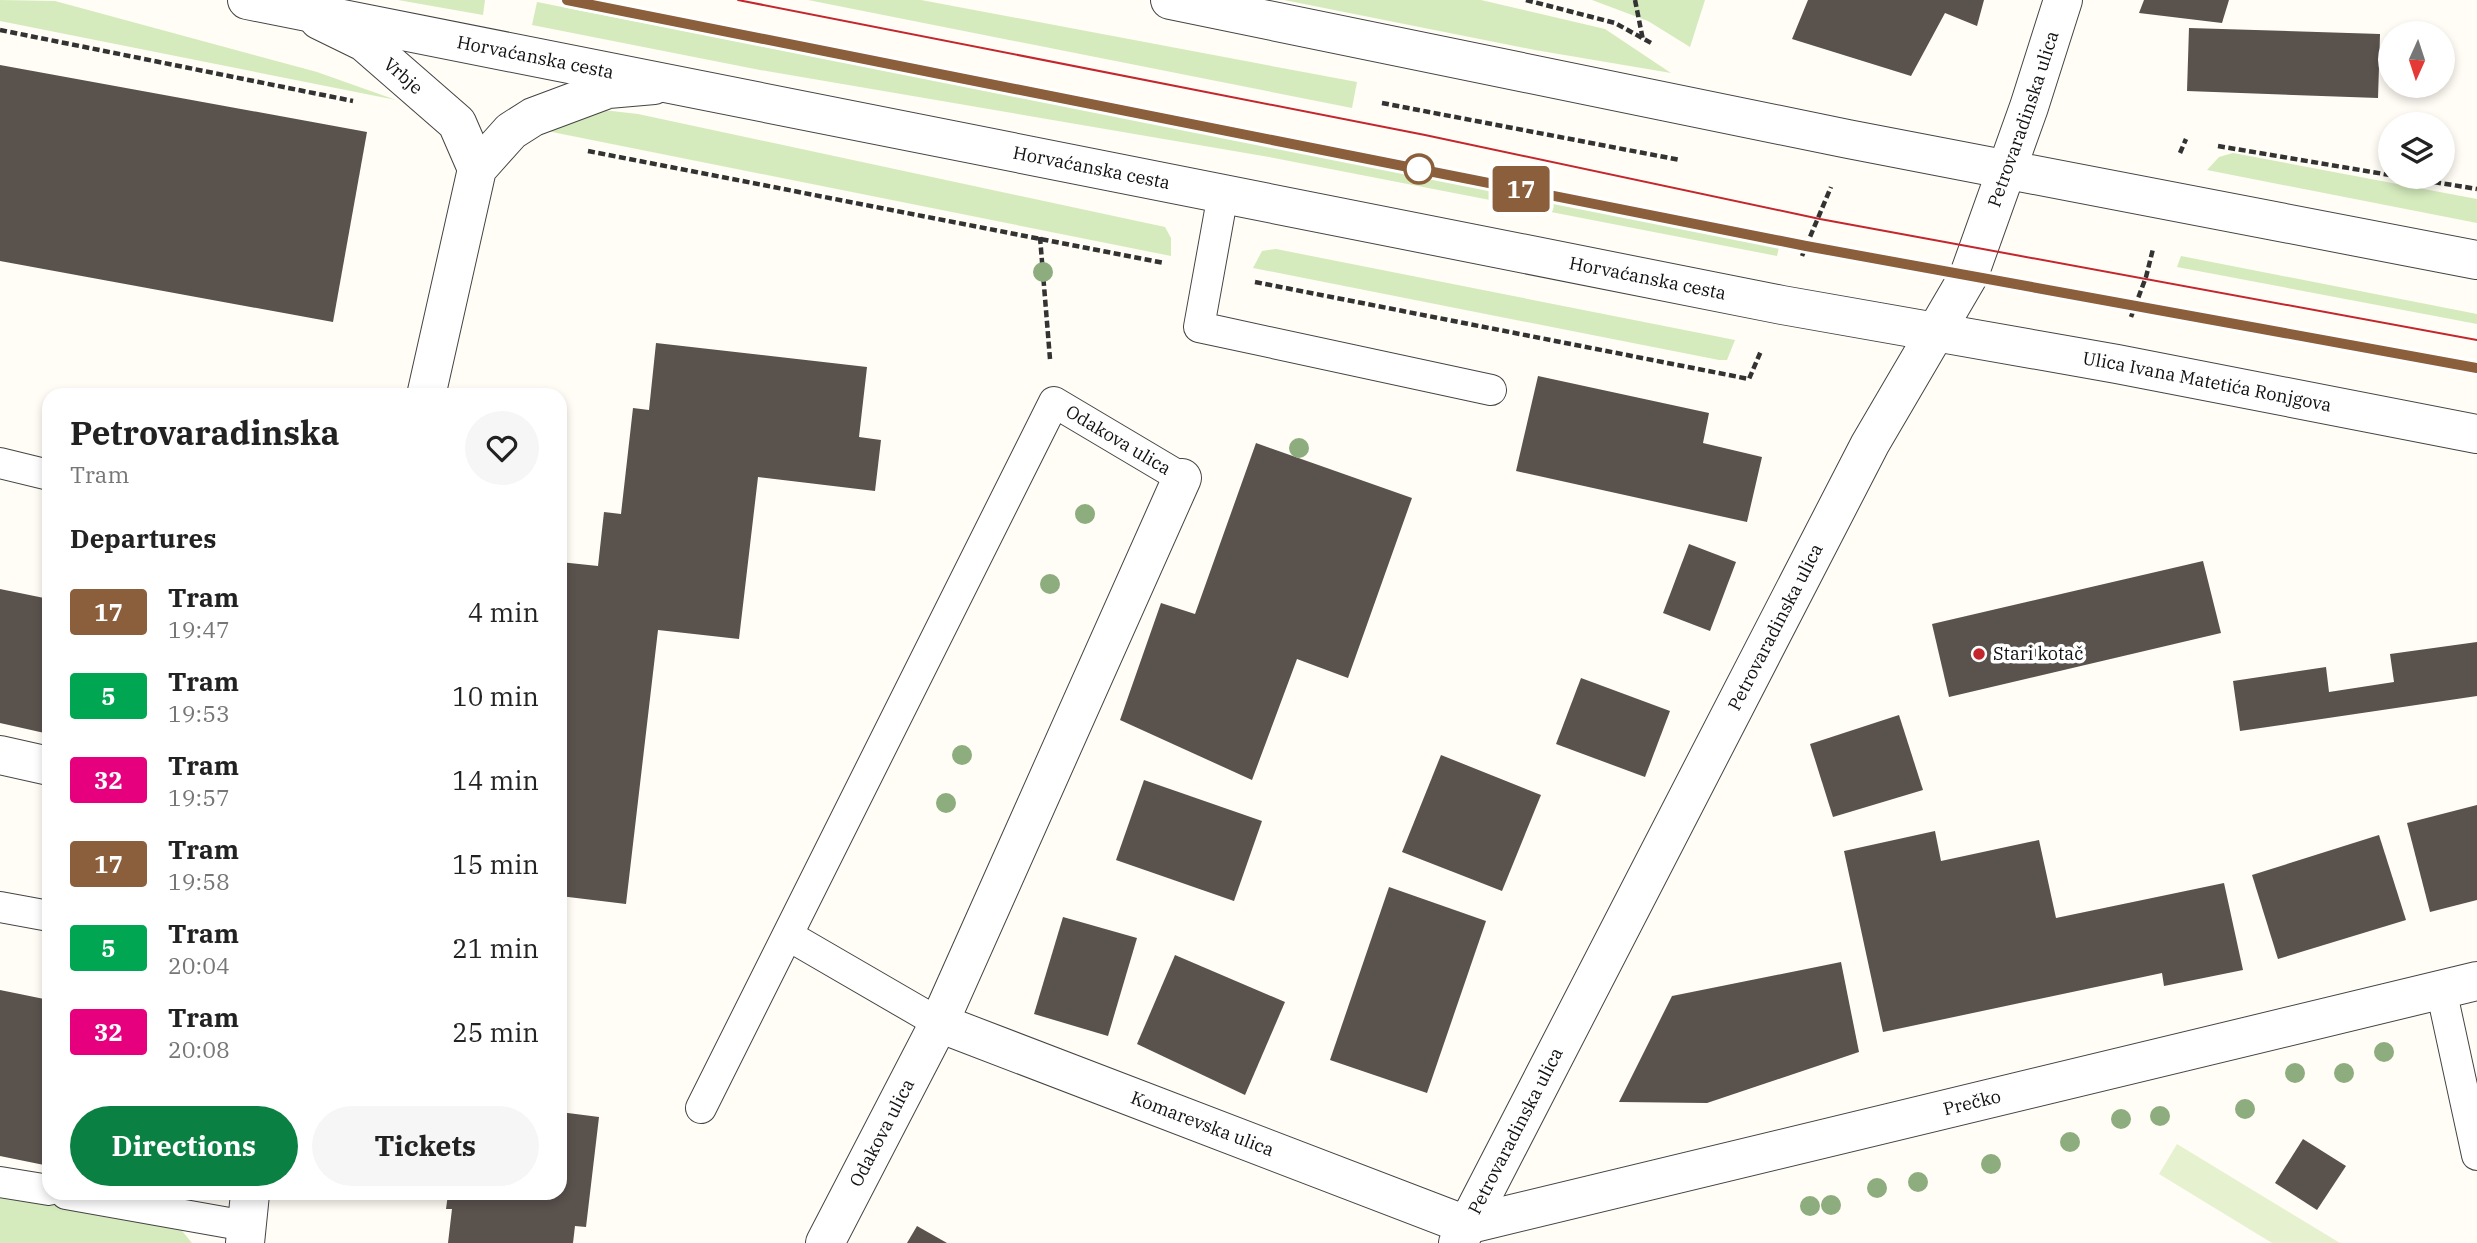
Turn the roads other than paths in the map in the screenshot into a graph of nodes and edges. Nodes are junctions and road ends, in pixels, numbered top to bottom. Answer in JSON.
{"nodes":[{"id":1,"x":247,"y":0,"type":"edge"},
{"id":2,"x":1170,"y":0,"type":"edge"},
{"id":3,"x":2063,"y":0,"type":"edge"},
{"id":4,"x":301,"y":11,"type":"junction"},
{"id":5,"x":666,"y":84,"type":"junction"},
{"id":6,"x":477,"y":169,"type":"junction"},
{"id":7,"x":2007,"y":170,"type":"junction"},
{"id":8,"x":1223,"y":194,"type":"junction"},
{"id":9,"x":2477,"y":260,"type":"edge"},
{"id":10,"x":1936,"y":331,"type":"junction"},
{"id":11,"x":428,"y":388,"type":"edge"},
{"id":12,"x":1491,"y":390,"type":"dead end"},
{"id":13,"x":2477,"y":434,"type":"edge"},
{"id":14,"x":0,"y":463,"type":"edge"},
{"id":15,"x":42,"y":473,"type":"edge"},
{"id":16,"x":1182,"y":478,"type":"joint"},
{"id":17,"x":0,"y":755,"type":"edge"},
{"id":18,"x":42,"y":764,"type":"edge"},
{"id":19,"x":0,"y":907,"type":"edge"},
{"id":20,"x":42,"y":915,"type":"edge"},
{"id":21,"x":789,"y":936,"type":"junction"},
{"id":22,"x":2459,"y":985,"type":"edge"},
{"id":23,"x":939,"y":1023,"type":"junction"},
{"id":24,"x":701,"y":1108,"type":"dead end"},
{"id":25,"x":2477,"y":1155,"type":"edge"},
{"id":26,"x":0,"y":1182,"type":"edge"},
{"id":27,"x":42,"y":1190,"type":"edge"},
{"id":28,"x":106,"y":1200,"type":"edge"},
{"id":29,"x":247,"y":1221,"type":"edge"},
{"id":30,"x":1462,"y":1234,"type":"edge"},
{"id":31,"x":825,"y":1243,"type":"edge"}],
"edges":[{"from":1,"to":4,"type":"street","name":"Horvaćanska cesta"},
{"from":2,"to":7,"type":"street"},
{"from":3,"to":7,"type":"street","name":"Petrovaradinska ulica"},
{"from":4,"to":5,"type":"street","name":"Horvaćanska cesta"},
{"from":4,"to":6,"type":"street","name":"Vrbje"},
{"from":5,"to":6,"type":"street"},
{"from":5,"to":8,"type":"street","name":"Horvaćanska cesta"},
{"from":6,"to":11,"type":"street"},
{"from":7,"to":9,"type":"street"},
{"from":7,"to":10,"type":"street","name":"Petrovaradinska ulica"},
{"from":8,"to":10,"type":"street","name":"Horvaćanska cesta"},
{"from":8,"to":12,"type":"lane"},
{"from":10,"to":13,"type":"street","name":"Ulica Ivana Matetića Ronjgova"},
{"from":10,"to":30,"type":"street","name":"Petrovaradinska ulica"},
{"from":14,"to":15,"type":"lane"},
{"from":16,"to":21,"type":"lane","name":"Odakova ulica"},
{"from":16,"to":23,"type":"street","name":"Odakova ulica"},
{"from":17,"to":18,"type":"street"},
{"from":19,"to":20,"type":"lane"},
{"from":21,"to":23,"type":"lane"},
{"from":21,"to":24,"type":"lane","name":"Odakova ulica"},
{"from":22,"to":25,"type":"lane"},
{"from":22,"to":30,"type":"street","name":"Prečko"},
{"from":23,"to":30,"type":"street","name":"Komarevska ulica"},
{"from":23,"to":31,"type":"street","name":"Odakova ulica"},
{"from":26,"to":27,"type":"lane"},
{"from":28,"to":29,"type":"lane"}]}
